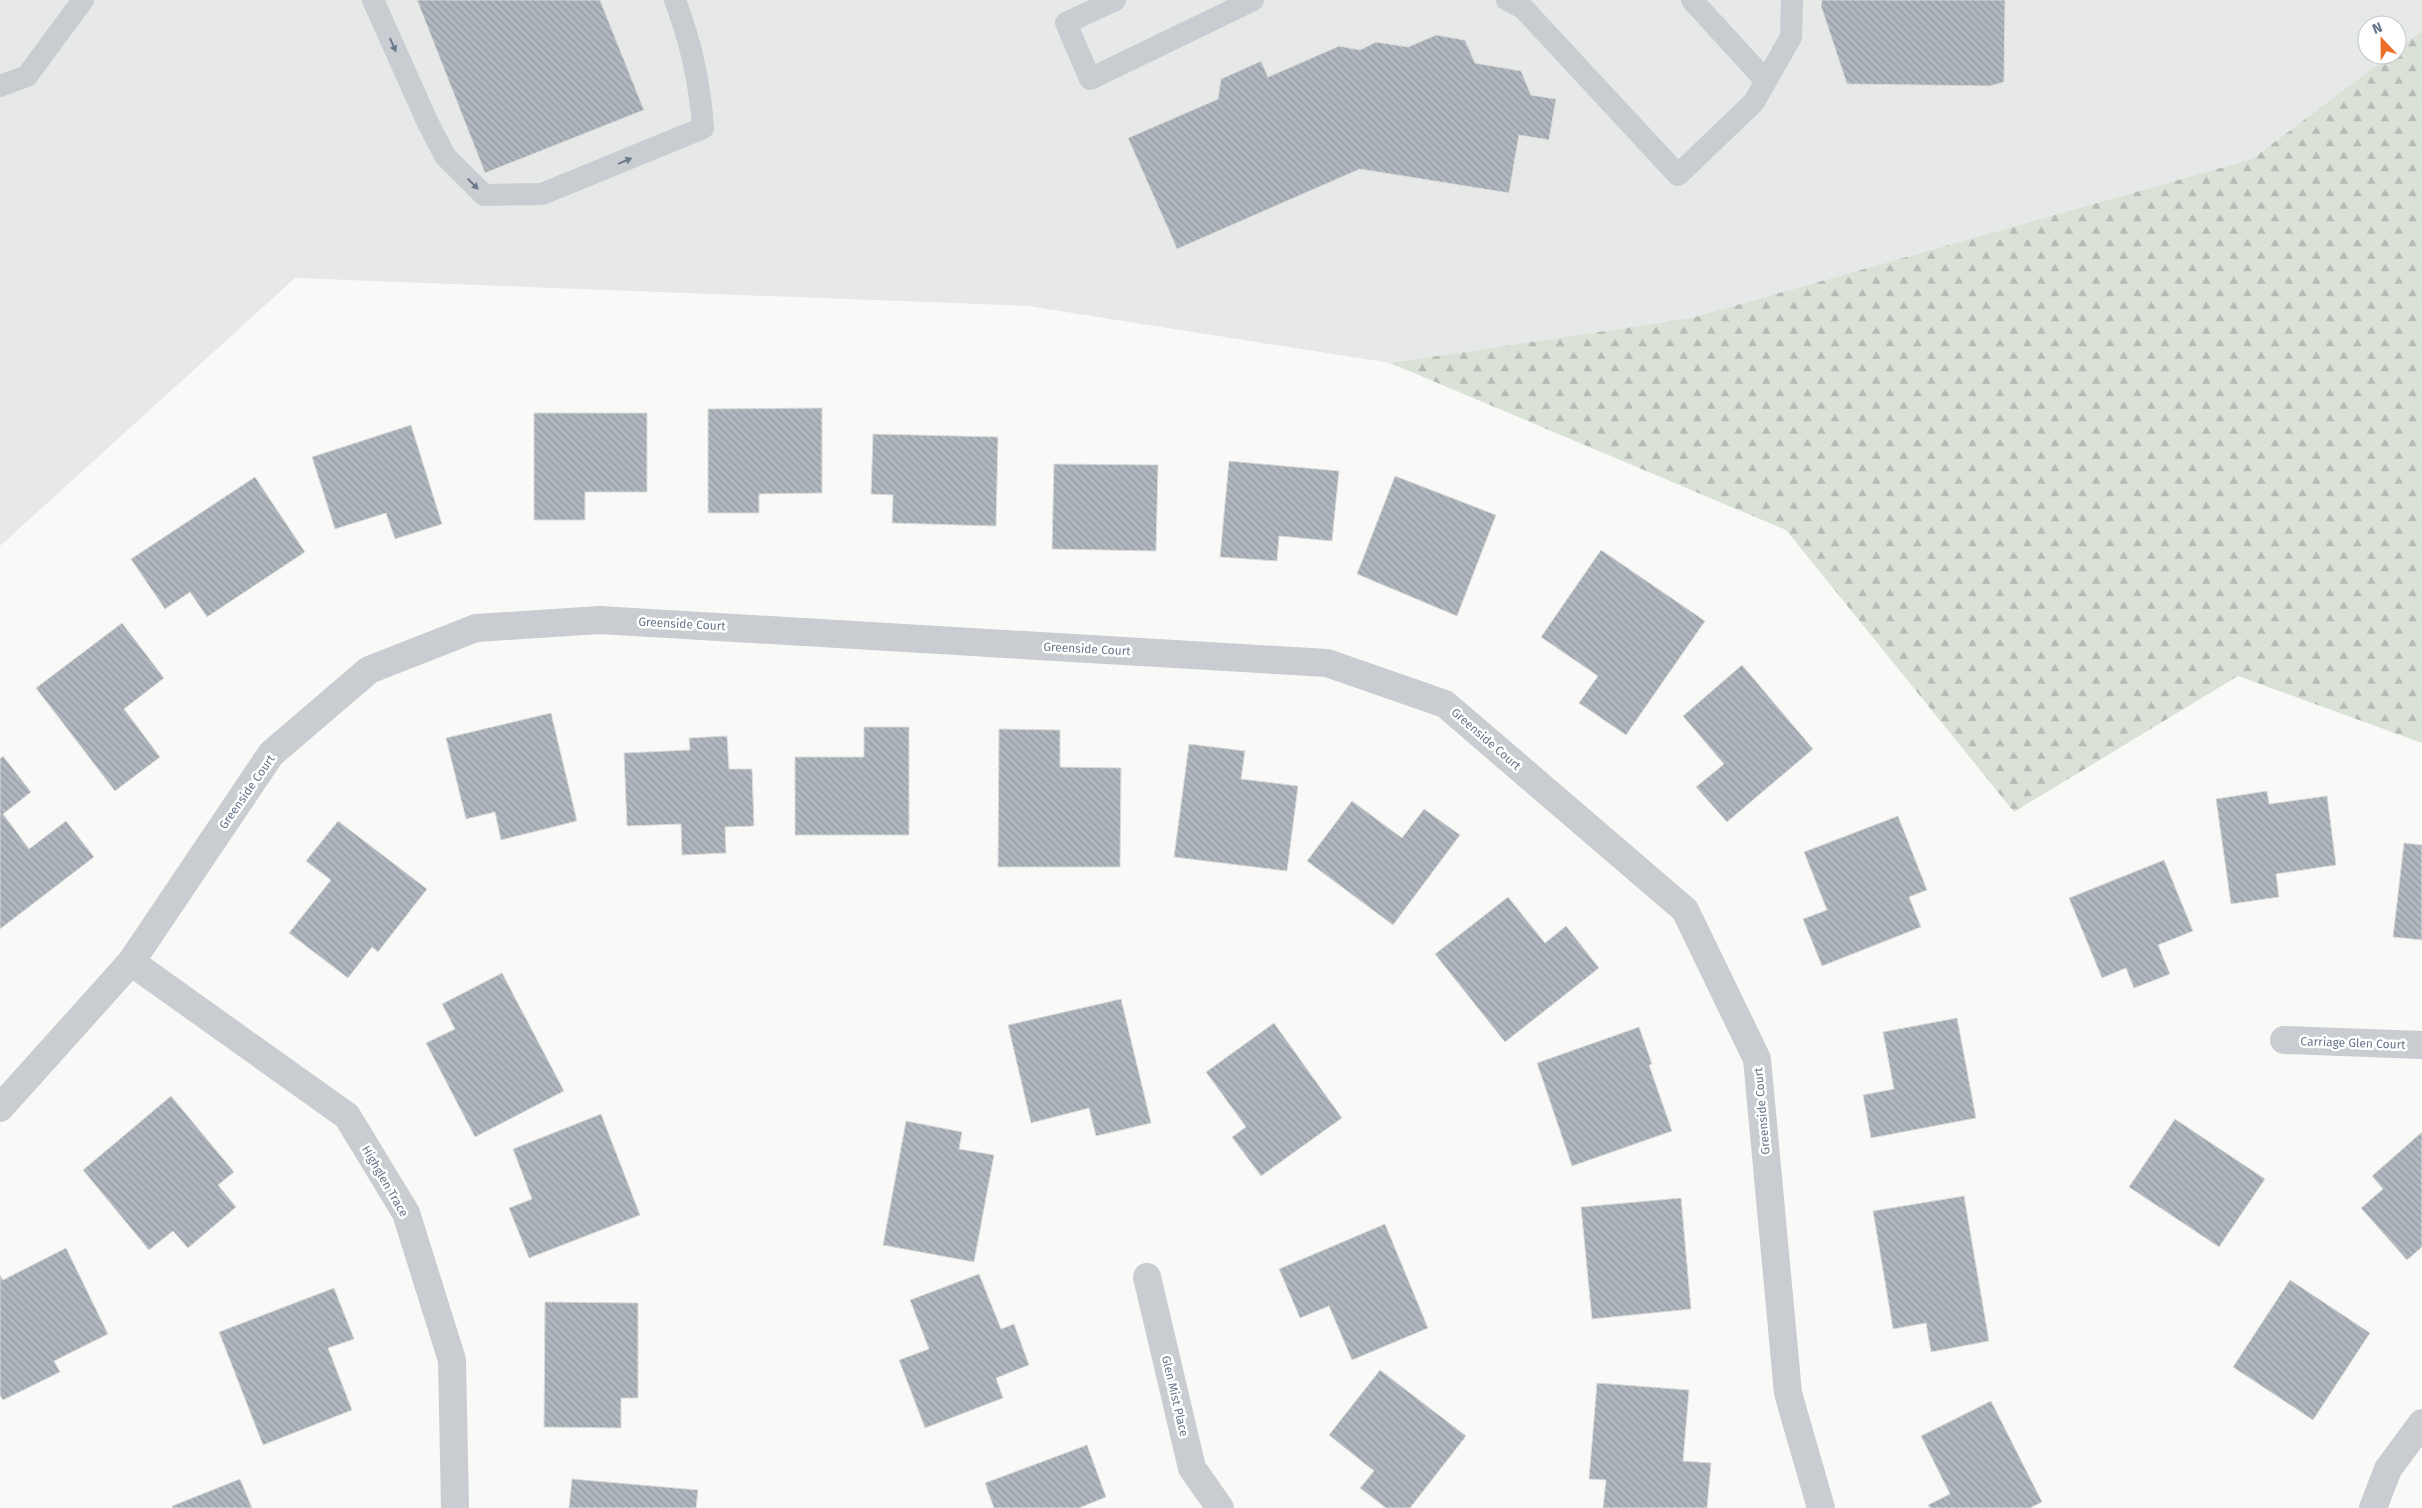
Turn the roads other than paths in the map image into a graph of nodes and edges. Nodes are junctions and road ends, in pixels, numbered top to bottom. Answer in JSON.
{"nodes":[{"id":1,"x":83,"y":0,"type":"edge"},
{"id":2,"x":373,"y":0,"type":"edge"},
{"id":3,"x":675,"y":0,"type":"edge"},
{"id":4,"x":1115,"y":0,"type":"edge"},
{"id":5,"x":1253,"y":0,"type":"edge"},
{"id":6,"x":1508,"y":0,"type":"edge"},
{"id":7,"x":1692,"y":0,"type":"edge"},
{"id":8,"x":1792,"y":0,"type":"edge"},
{"id":9,"x":1766,"y":81,"type":"junction"},
{"id":10,"x":0,"y":86,"type":"edge"},
{"id":11,"x":131,"y":962,"type":"junction"},
{"id":12,"x":2284,"y":1040,"type":"dead end"},
{"id":13,"x":2422,"y":1046,"type":"edge"},
{"id":14,"x":0,"y":1108,"type":"edge"},
{"id":15,"x":1147,"y":1277,"type":"dead end"},
{"id":16,"x":2422,"y":1423,"type":"edge"},
{"id":17,"x":455,"y":1508,"type":"edge"},
{"id":18,"x":1220,"y":1508,"type":"edge"},
{"id":19,"x":1821,"y":1508,"type":"edge"},
{"id":20,"x":2373,"y":1508,"type":"edge"}],
"edges":[{"from":1,"to":10,"type":"lane"},
{"from":2,"to":3,"type":"lane","one_way":true},
{"from":4,"to":5,"type":"lane"},
{"from":6,"to":9,"type":"lane"},
{"from":7,"to":9,"type":"lane"},
{"from":8,"to":9,"type":"lane"},
{"from":11,"to":14,"type":"street","name":"Greenside Court"},
{"from":11,"to":17,"type":"street","name":"Highglen Trace"},
{"from":11,"to":19,"type":"street","name":"Greenside Court"},
{"from":12,"to":13,"type":"street","name":"Carriage Glen Court"},
{"from":15,"to":18,"type":"street","name":"Glen Mist Place"},
{"from":16,"to":20,"type":"street"}]}
